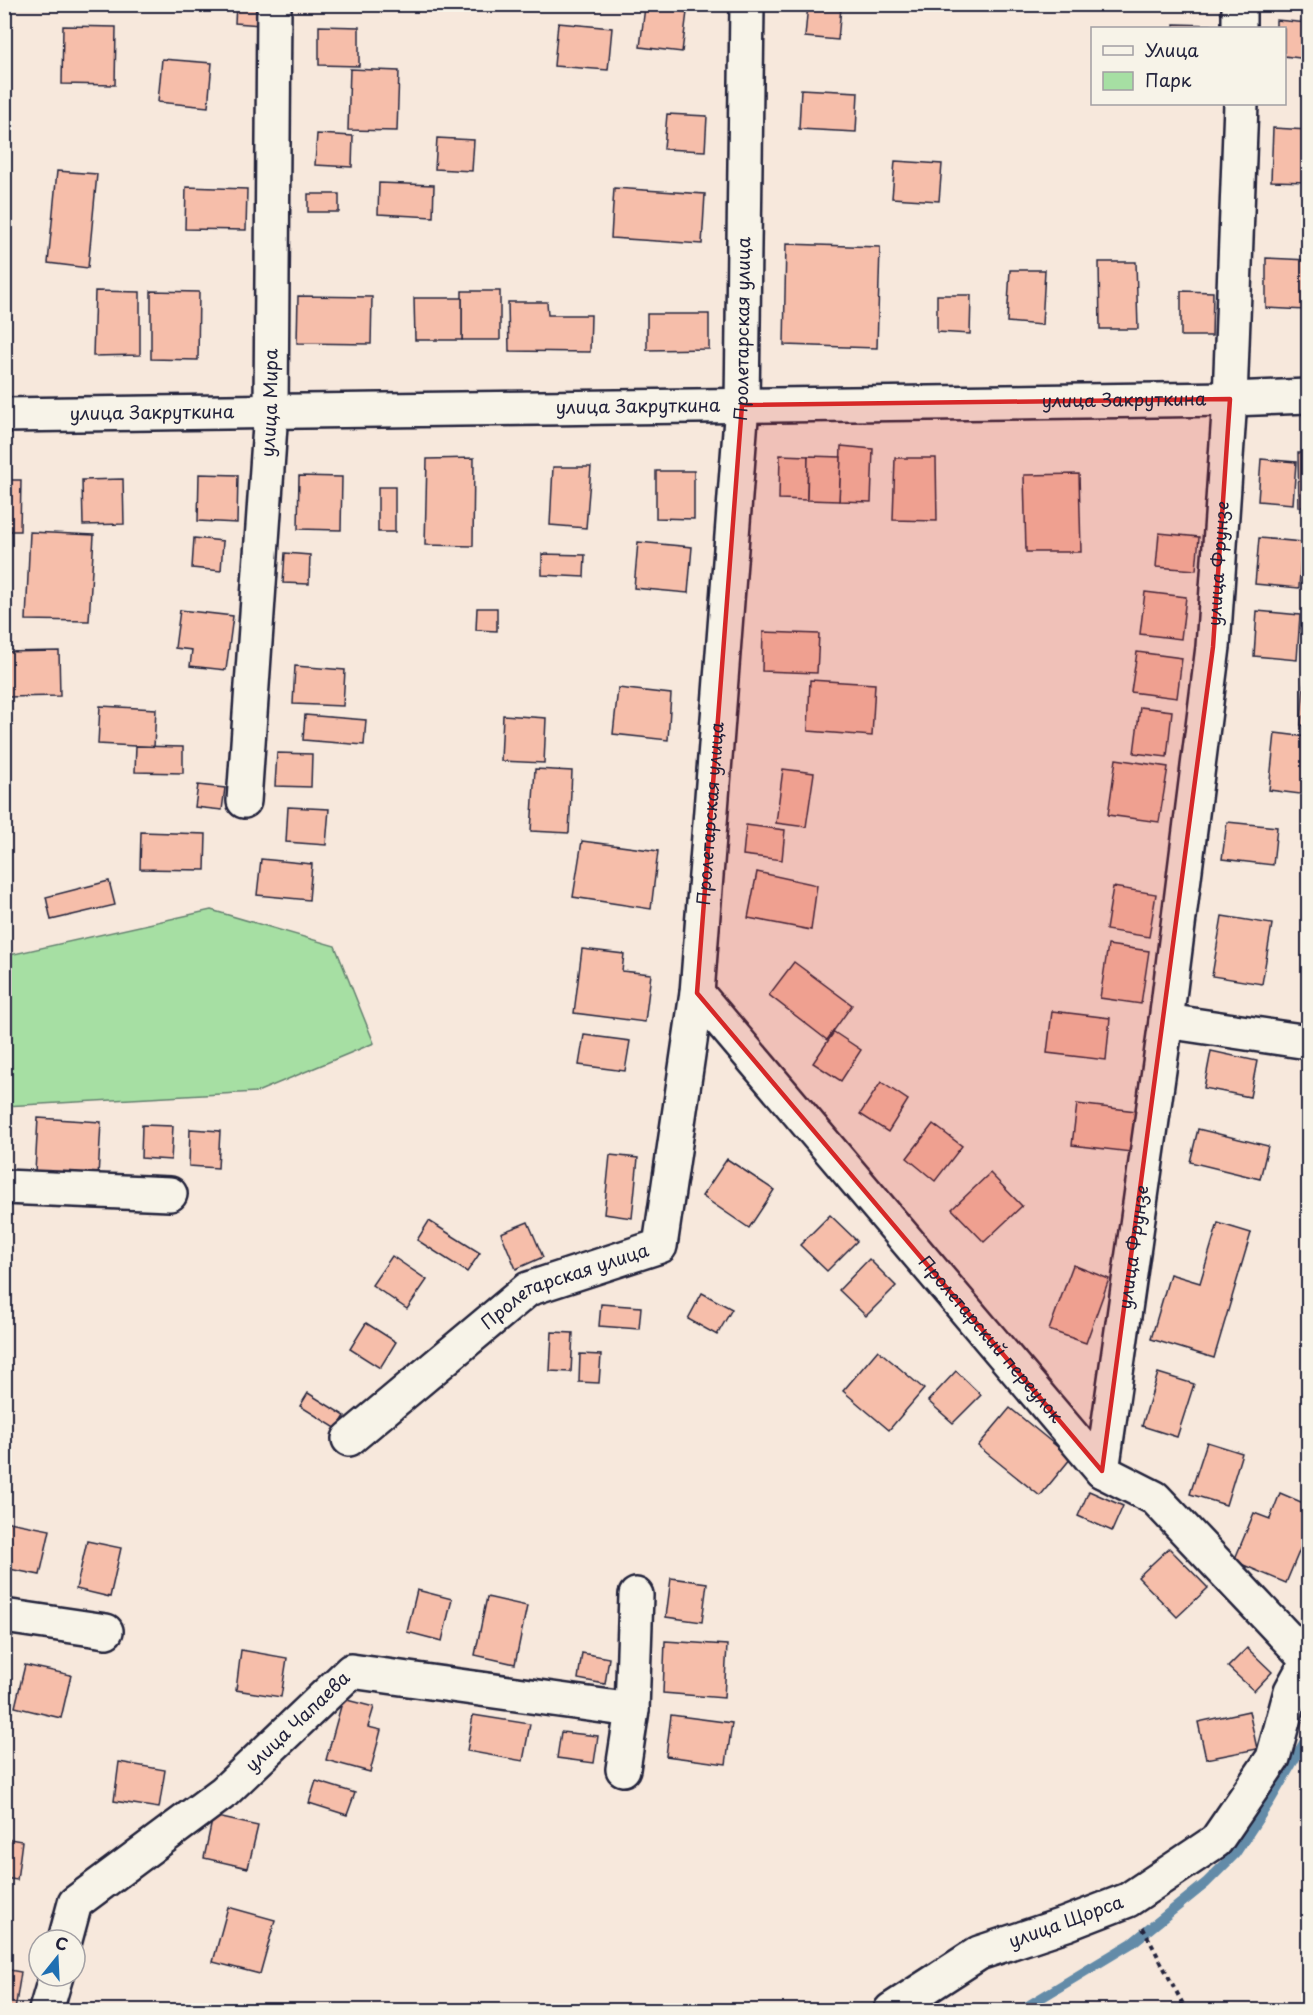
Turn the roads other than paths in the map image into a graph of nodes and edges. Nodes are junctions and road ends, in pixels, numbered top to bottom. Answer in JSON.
{"nodes":[{"id":1,"x":274,"y":4,"type":"edge"},
{"id":2,"x":747,"y":4,"type":"edge"},
{"id":3,"x":1239,"y":4,"type":"edge"},
{"id":4,"x":1239,"y":27,"type":"edge"},
{"id":5,"x":1240,"y":105,"type":"edge"},
{"id":6,"x":1308,"y":396,"type":"edge"},
{"id":7,"x":1230,"y":399,"type":"junction"},
{"id":8,"x":742,"y":405,"type":"junction"},
{"id":9,"x":270,"y":411,"type":"junction"},
{"id":10,"x":4,"y":415,"type":"edge"},
{"id":11,"x":244,"y":801,"type":"dead end"},
{"id":12,"x":697,"y":993,"type":"junction"},
{"id":13,"x":1166,"y":1021,"type":"junction"},
{"id":14,"x":1308,"y":1042,"type":"edge"},
{"id":15,"x":4,"y":1187,"type":"edge"},
{"id":16,"x":170,"y":1194,"type":"dead end"},
{"id":17,"x":349,"y":1439,"type":"dead end"},
{"id":18,"x":1102,"y":1472,"type":"junction"},
{"id":19,"x":636,"y":1594,"type":"dead end"},
{"id":20,"x":4,"y":1616,"type":"edge"},
{"id":21,"x":106,"y":1631,"type":"dead end"},
{"id":22,"x":1308,"y":1660,"type":"edge"},
{"id":23,"x":632,"y":1710,"type":"junction"},
{"id":24,"x":623,"y":1769,"type":"dead end"},
{"id":25,"x":68,"y":1928,"type":"edge"},
{"id":26,"x":52,"y":1988,"type":"edge"},
{"id":27,"x":46,"y":2010,"type":"edge"},
{"id":28,"x":891,"y":2010,"type":"edge"}],
"edges":[{"from":1,"to":9,"type":"street","name":"улица Мира"},
{"from":2,"to":8,"type":"street","name":"Пролетарская улица"},
{"from":3,"to":4,"type":"street"},
{"from":5,"to":7,"type":"street","name":"улица Фрунзе"},
{"from":6,"to":7,"type":"street","name":"улица Закруткина"},
{"from":7,"to":8,"type":"street","name":"улица Закруткина"},
{"from":7,"to":13,"type":"street","name":"улица Фрунзе"},
{"from":8,"to":9,"type":"street","name":"улица Закруткина"},
{"from":8,"to":12,"type":"street","name":"Пролетарская улица"},
{"from":9,"to":10,"type":"street","name":"улица Закруткина"},
{"from":9,"to":11,"type":"street","name":"улица Мира"},
{"from":12,"to":17,"type":"street","name":"Пролетарская улица"},
{"from":12,"to":18,"type":"street","name":"Пролетарский переулок"},
{"from":13,"to":14,"type":"street"},
{"from":13,"to":18,"type":"street","name":"улица Фрунзе"},
{"from":15,"to":16,"type":"street"},
{"from":18,"to":22,"type":"street","name":"Пролетарский переулок"},
{"from":19,"to":23,"type":"street"},
{"from":20,"to":21,"type":"street"},
{"from":22,"to":28,"type":"street","name":"улица Щорса"},
{"from":23,"to":24,"type":"street"},
{"from":23,"to":25,"type":"street","name":"улица Чапаева"},
{"from":26,"to":27,"type":"street"}]}
